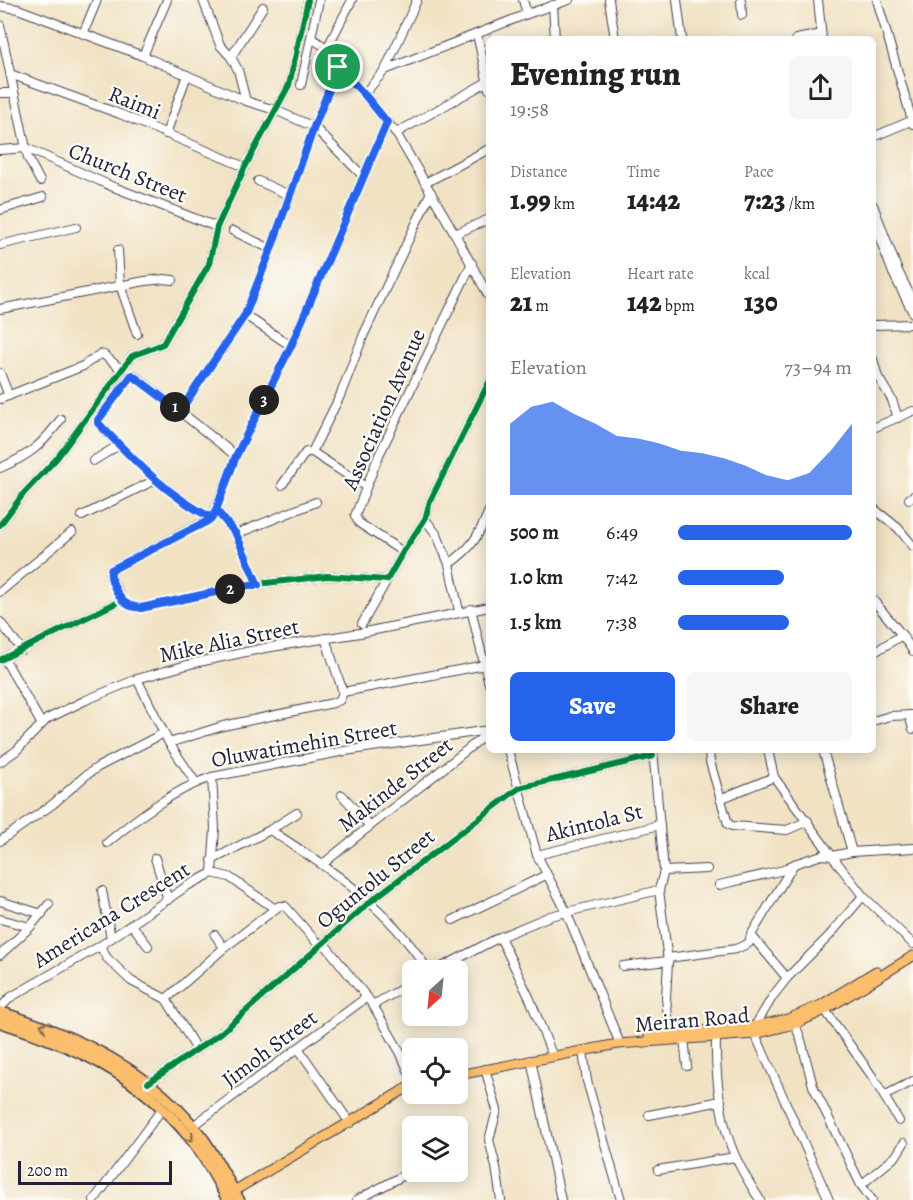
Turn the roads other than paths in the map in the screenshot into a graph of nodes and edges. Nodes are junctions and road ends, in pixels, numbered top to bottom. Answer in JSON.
{"nodes":[{"id":1,"x":4,"y":0,"type":"edge"},
{"id":2,"x":97,"y":0,"type":"edge"},
{"id":3,"x":167,"y":0,"type":"edge"},
{"id":4,"x":203,"y":0,"type":"edge"},
{"id":5,"x":308,"y":0,"type":"edge"},
{"id":6,"x":319,"y":0,"type":"edge"},
{"id":7,"x":352,"y":0,"type":"edge"},
{"id":8,"x":417,"y":0,"type":"edge"},
{"id":9,"x":523,"y":0,"type":"edge"},
{"id":10,"x":569,"y":0,"type":"edge"},
{"id":11,"x":609,"y":0,"type":"edge"},
{"id":12,"x":677,"y":0,"type":"edge"},
{"id":13,"x":741,"y":0,"type":"edge"},
{"id":14,"x":813,"y":0,"type":"edge"},
{"id":15,"x":818,"y":0,"type":"edge"},
{"id":16,"x":877,"y":0,"type":"edge"},
{"id":17,"x":0,"y":4,"type":"edge"},
{"id":18,"x":553,"y":6,"type":"junction"},
{"id":19,"x":263,"y":7,"type":"dead end"},
{"id":20,"x":527,"y":14,"type":"junction"},
{"id":21,"x":742,"y":15,"type":"dead end"},
{"id":22,"x":0,"y":25,"type":"edge"},
{"id":23,"x":83,"y":34,"type":"junction"},
{"id":24,"x":477,"y":34,"type":"junction"},
{"id":25,"x":555,"y":36,"type":"edge"},
{"id":26,"x":615,"y":36,"type":"edge"},
{"id":27,"x":682,"y":36,"type":"edge"},
{"id":28,"x":819,"y":36,"type":"edge"},
{"id":29,"x":819,"y":36,"type":"edge"},
{"id":30,"x":311,"y":38,"type":"junction"},
{"id":31,"x":327,"y":48,"type":"junction"},
{"id":32,"x":3,"y":55,"type":"edge"},
{"id":33,"x":143,"y":56,"type":"junction"},
{"id":34,"x":231,"y":57,"type":"junction"},
{"id":35,"x":338,"y":67,"type":"junction"},
{"id":36,"x":385,"y":70,"type":"junction"},
{"id":37,"x":10,"y":74,"type":"junction"},
{"id":38,"x":187,"y":75,"type":"junction"},
{"id":39,"x":486,"y":76,"type":"edge"},
{"id":40,"x":301,"y":85,"type":"dead end"},
{"id":41,"x":486,"y":86,"type":"edge"},
{"id":42,"x":0,"y":93,"type":"edge"},
{"id":43,"x":14,"y":93,"type":"junction"},
{"id":44,"x":364,"y":94,"type":"junction"},
{"id":45,"x":246,"y":101,"type":"junction"},
{"id":46,"x":279,"y":112,"type":"junction"},
{"id":47,"x":913,"y":121,"type":"edge"},
{"id":48,"x":387,"y":122,"type":"junction"},
{"id":49,"x":314,"y":127,"type":"junction"},
{"id":50,"x":396,"y":133,"type":"junction"},
{"id":51,"x":166,"y":134,"type":"junction"},
{"id":52,"x":876,"y":136,"type":"edge"},
{"id":53,"x":26,"y":148,"type":"junction"},
{"id":54,"x":0,"y":150,"type":"edge"},
{"id":55,"x":486,"y":151,"type":"edge"},
{"id":56,"x":245,"y":167,"type":"junction"},
{"id":57,"x":364,"y":177,"type":"junction"},
{"id":58,"x":40,"y":181,"type":"dead end"},
{"id":59,"x":258,"y":181,"type":"dead end"},
{"id":60,"x":425,"y":183,"type":"junction"},
{"id":61,"x":431,"y":192,"type":"junction"},
{"id":62,"x":289,"y":195,"type":"junction"},
{"id":63,"x":43,"y":197,"type":"dead end"},
{"id":64,"x":0,"y":210,"type":"edge"},
{"id":65,"x":876,"y":213,"type":"edge"},
{"id":66,"x":486,"y":220,"type":"edge"},
{"id":67,"x":76,"y":227,"type":"dead end"},
{"id":68,"x":217,"y":227,"type":"junction"},
{"id":69,"x":233,"y":231,"type":"dead end"},
{"id":70,"x":455,"y":234,"type":"junction"},
{"id":71,"x":876,"y":240,"type":"edge"},
{"id":72,"x":0,"y":245,"type":"edge"},
{"id":73,"x":271,"y":249,"type":"junction"},
{"id":74,"x":118,"y":250,"type":"dead end"},
{"id":75,"x":472,"y":263,"type":"junction"},
{"id":76,"x":173,"y":280,"type":"dead end"},
{"id":77,"x":120,"y":285,"type":"junction"},
{"id":78,"x":486,"y":291,"type":"edge"},
{"id":79,"x":913,"y":301,"type":"edge"},
{"id":80,"x":0,"y":309,"type":"edge"},
{"id":81,"x":913,"y":313,"type":"edge"},
{"id":82,"x":245,"y":315,"type":"junction"},
{"id":83,"x":913,"y":324,"type":"edge"},
{"id":84,"x":876,"y":325,"type":"edge"},
{"id":85,"x":137,"y":334,"type":"dead end"},
{"id":86,"x":291,"y":346,"type":"junction"},
{"id":87,"x":122,"y":370,"type":"junction"},
{"id":88,"x":876,"y":370,"type":"edge"},
{"id":89,"x":0,"y":373,"type":"edge"},
{"id":90,"x":486,"y":388,"type":"edge"},
{"id":91,"x":9,"y":396,"type":"junction"},
{"id":92,"x":0,"y":399,"type":"edge"},
{"id":93,"x":180,"y":411,"type":"junction"},
{"id":94,"x":910,"y":413,"type":"edge"},
{"id":95,"x":61,"y":418,"type":"dead end"},
{"id":96,"x":897,"y":418,"type":"junction"},
{"id":97,"x":913,"y":424,"type":"edge"},
{"id":98,"x":876,"y":427,"type":"edge"},
{"id":99,"x":119,"y":445,"type":"junction"},
{"id":100,"x":312,"y":452,"type":"junction"},
{"id":101,"x":236,"y":456,"type":"junction"},
{"id":102,"x":93,"y":461,"type":"dead end"},
{"id":103,"x":0,"y":468,"type":"edge"},
{"id":104,"x":155,"y":480,"type":"junction"},
{"id":105,"x":282,"y":484,"type":"dead end"},
{"id":106,"x":366,"y":487,"type":"junction"},
{"id":107,"x":316,"y":502,"type":"dead end"},
{"id":108,"x":876,"y":510,"type":"edge"},
{"id":109,"x":214,"y":514,"type":"junction"},
{"id":110,"x":82,"y":516,"type":"dead end"},
{"id":111,"x":486,"y":518,"type":"edge"},
{"id":112,"x":425,"y":519,"type":"junction"},
{"id":113,"x":0,"y":525,"type":"edge"},
{"id":114,"x":72,"y":532,"type":"dead end"},
{"id":115,"x":236,"y":534,"type":"junction"},
{"id":116,"x":913,"y":546,"type":"edge"},
{"id":117,"x":403,"y":552,"type":"junction"},
{"id":118,"x":449,"y":564,"type":"junction"},
{"id":119,"x":387,"y":580,"type":"junction"},
{"id":120,"x":258,"y":585,"type":"junction"},
{"id":121,"x":0,"y":592,"type":"edge"},
{"id":122,"x":122,"y":600,"type":"junction"},
{"id":123,"x":876,"y":604,"type":"edge"},
{"id":124,"x":486,"y":607,"type":"edge"},
{"id":125,"x":471,"y":609,"type":"junction"},
{"id":126,"x":459,"y":611,"type":"junction"},
{"id":127,"x":0,"y":622,"type":"edge"},
{"id":128,"x":362,"y":624,"type":"dead end"},
{"id":129,"x":902,"y":635,"type":"junction"},
{"id":130,"x":326,"y":638,"type":"junction"},
{"id":131,"x":22,"y":650,"type":"junction"},
{"id":132,"x":876,"y":651,"type":"edge"},
{"id":133,"x":913,"y":651,"type":"edge"},
{"id":134,"x":2,"y":659,"type":"edge"},
{"id":135,"x":485,"y":665,"type":"junction"},
{"id":136,"x":486,"y":670,"type":"edge"},
{"id":137,"x":137,"y":678,"type":"junction"},
{"id":138,"x":343,"y":692,"type":"junction"},
{"id":139,"x":911,"y":715,"type":"edge"},
{"id":140,"x":876,"y":720,"type":"edge"},
{"id":141,"x":41,"y":723,"type":"junction"},
{"id":142,"x":913,"y":729,"type":"edge"},
{"id":143,"x":486,"y":731,"type":"edge"},
{"id":144,"x":164,"y":733,"type":"junction"},
{"id":145,"x":486,"y":733,"type":"edge"},
{"id":146,"x":169,"y":743,"type":"junction"},
{"id":147,"x":509,"y":753,"type":"edge"},
{"id":148,"x":653,"y":753,"type":"edge"},
{"id":149,"x":710,"y":753,"type":"edge"},
{"id":150,"x":769,"y":753,"type":"edge"},
{"id":151,"x":824,"y":753,"type":"edge"},
{"id":152,"x":0,"y":762,"type":"edge"},
{"id":153,"x":212,"y":777,"type":"junction"},
{"id":154,"x":774,"y":777,"type":"junction"},
{"id":155,"x":196,"y":783,"type":"junction"},
{"id":156,"x":519,"y":788,"type":"junction"},
{"id":157,"x":342,"y":795,"type":"dead end"},
{"id":158,"x":720,"y":799,"type":"junction"},
{"id":159,"x":297,"y":813,"type":"dead end"},
{"id":160,"x":808,"y":821,"type":"junction"},
{"id":161,"x":369,"y":825,"type":"junction"},
{"id":162,"x":660,"y":825,"type":"junction"},
{"id":163,"x":270,"y":830,"type":"junction"},
{"id":164,"x":0,"y":841,"type":"edge"},
{"id":165,"x":107,"y":843,"type":"dead end"},
{"id":166,"x":913,"y":848,"type":"edge"},
{"id":167,"x":852,"y":852,"type":"junction"},
{"id":168,"x":537,"y":855,"type":"junction"},
{"id":169,"x":832,"y":856,"type":"junction"},
{"id":170,"x":155,"y":858,"type":"dead end"},
{"id":171,"x":212,"y":860,"type":"junction"},
{"id":172,"x":323,"y":864,"type":"junction"},
{"id":173,"x":794,"y":864,"type":"junction"},
{"id":174,"x":707,"y":869,"type":"dead end"},
{"id":175,"x":664,"y":871,"type":"junction"},
{"id":176,"x":212,"y":873,"type":"junction"},
{"id":177,"x":546,"y":875,"type":"junction"},
{"id":178,"x":719,"y":885,"type":"dead end"},
{"id":179,"x":658,"y":890,"type":"junction"},
{"id":180,"x":102,"y":891,"type":"dead end"},
{"id":181,"x":863,"y":896,"type":"junction"},
{"id":182,"x":168,"y":900,"type":"junction"},
{"id":183,"x":0,"y":901,"type":"edge"},
{"id":184,"x":371,"y":902,"type":"junction"},
{"id":185,"x":49,"y":903,"type":"dead end"},
{"id":186,"x":274,"y":908,"type":"junction"},
{"id":187,"x":566,"y":911,"type":"junction"},
{"id":188,"x":42,"y":914,"type":"junction"},
{"id":189,"x":0,"y":919,"type":"edge"},
{"id":190,"x":453,"y":920,"type":"dead end"},
{"id":191,"x":132,"y":925,"type":"junction"},
{"id":192,"x":30,"y":927,"type":"junction"},
{"id":193,"x":215,"y":935,"type":"dead end"},
{"id":194,"x":751,"y":936,"type":"junction"},
{"id":195,"x":500,"y":937,"type":"junction"},
{"id":196,"x":111,"y":938,"type":"junction"},
{"id":197,"x":321,"y":944,"type":"junction"},
{"id":198,"x":913,"y":944,"type":"edge"},
{"id":199,"x":100,"y":946,"type":"junction"},
{"id":200,"x":147,"y":946,"type":"dead end"},
{"id":201,"x":224,"y":948,"type":"junction"},
{"id":202,"x":913,"y":949,"type":"edge"},
{"id":203,"x":1,"y":951,"type":"edge"},
{"id":204,"x":913,"y":956,"type":"edge"},
{"id":205,"x":421,"y":960,"type":"edge"},
{"id":206,"x":455,"y":960,"type":"edge"},
{"id":207,"x":668,"y":960,"type":"junction"},
{"id":208,"x":623,"y":966,"type":"dead end"},
{"id":209,"x":788,"y":978,"type":"junction"},
{"id":210,"x":402,"y":989,"type":"edge"},
{"id":211,"x":367,"y":997,"type":"junction"},
{"id":212,"x":166,"y":999,"type":"junction"},
{"id":213,"x":373,"y":1005,"type":"junction"},
{"id":214,"x":0,"y":1010,"type":"edge"},
{"id":215,"x":825,"y":1010,"type":"junction"},
{"id":216,"x":0,"y":1022,"type":"edge"},
{"id":217,"x":795,"y":1024,"type":"junction"},
{"id":218,"x":755,"y":1030,"type":"junction"},
{"id":219,"x":716,"y":1033,"type":"junction"},
{"id":220,"x":670,"y":1034,"type":"junction"},
{"id":221,"x":684,"y":1038,"type":"junction"},
{"id":222,"x":618,"y":1039,"type":"junction"},
{"id":223,"x":298,"y":1048,"type":"junction"},
{"id":224,"x":197,"y":1050,"type":"junction"},
{"id":225,"x":583,"y":1051,"type":"junction"},
{"id":226,"x":552,"y":1052,"type":"junction"},
{"id":227,"x":402,"y":1056,"type":"edge"},
{"id":228,"x":531,"y":1060,"type":"junction"},
{"id":229,"x":687,"y":1066,"type":"dead end"},
{"id":230,"x":468,"y":1067,"type":"edge"},
{"id":231,"x":485,"y":1069,"type":"junction"},
{"id":232,"x":468,"y":1073,"type":"edge"},
{"id":233,"x":913,"y":1081,"type":"edge"},
{"id":234,"x":148,"y":1083,"type":"junction"},
{"id":235,"x":402,"y":1091,"type":"edge"},
{"id":236,"x":402,"y":1096,"type":"edge"},
{"id":237,"x":884,"y":1096,"type":"junction"},
{"id":238,"x":721,"y":1101,"type":"junction"},
{"id":239,"x":162,"y":1109,"type":"junction"},
{"id":240,"x":648,"y":1115,"type":"dead end"},
{"id":241,"x":899,"y":1121,"type":"dead end"},
{"id":242,"x":350,"y":1123,"type":"junction"},
{"id":243,"x":193,"y":1126,"type":"junction"},
{"id":244,"x":904,"y":1143,"type":"dead end"},
{"id":245,"x":735,"y":1157,"type":"junction"},
{"id":246,"x":657,"y":1170,"type":"dead end"},
{"id":247,"x":402,"y":1176,"type":"edge"},
{"id":248,"x":861,"y":1185,"type":"junction"},
{"id":249,"x":234,"y":1197,"type":"edge"},
{"id":250,"x":94,"y":1200,"type":"edge"},
{"id":251,"x":357,"y":1200,"type":"edge"},
{"id":252,"x":501,"y":1200,"type":"edge"},
{"id":253,"x":561,"y":1200,"type":"edge"},
{"id":254,"x":621,"y":1200,"type":"edge"},
{"id":255,"x":760,"y":1200,"type":"edge"},
{"id":256,"x":829,"y":1200,"type":"edge"},
{"id":257,"x":872,"y":1200,"type":"edge"}],
"edges":[{"from":1,"to":17,"type":"street"},
{"from":2,"to":23,"type":"street"},
{"from":3,"to":33,"type":"street"},
{"from":4,"to":34,"type":"street"},
{"from":5,"to":46,"type":"street"},
{"from":6,"to":30,"type":"street"},
{"from":7,"to":31,"type":"street"},
{"from":8,"to":36,"type":"street"},
{"from":9,"to":20,"type":"street"},
{"from":10,"to":18,"type":"street"},
{"from":11,"to":26,"type":"street"},
{"from":12,"to":27,"type":"street"},
{"from":13,"to":21,"type":"street"},
{"from":14,"to":28,"type":"street"},
{"from":15,"to":29,"type":"street"},
{"from":16,"to":47,"type":"street"},
{"from":17,"to":23,"type":"street"},
{"from":18,"to":20,"type":"street"},
{"from":18,"to":25,"type":"street"},
{"from":19,"to":34,"type":"street"},
{"from":20,"to":24,"type":"street"},
{"from":22,"to":32,"type":"street"},
{"from":23,"to":33,"type":"street"},
{"from":24,"to":36,"type":"street"},
{"from":24,"to":39,"type":"street"},
{"from":30,"to":31,"type":"street"},
{"from":30,"to":40,"type":"street"},
{"from":31,"to":35,"type":"street"},
{"from":32,"to":37,"type":"street"},
{"from":33,"to":38,"type":"street"},
{"from":34,"to":45,"type":"street"},
{"from":35,"to":44,"type":"street"},
{"from":35,"to":49,"type":"street"},
{"from":36,"to":44,"type":"street"},
{"from":37,"to":43,"type":"street"},
{"from":37,"to":51,"type":"street","name":"Raimi"},
{"from":38,"to":45,"type":"street"},
{"from":38,"to":51,"type":"street"},
{"from":41,"to":50,"type":"street"},
{"from":42,"to":43,"type":"street"},
{"from":43,"to":53,"type":"street"},
{"from":44,"to":48,"type":"street"},
{"from":45,"to":46,"type":"street"},
{"from":46,"to":49,"type":"street"},
{"from":46,"to":56,"type":"street"},
{"from":47,"to":52,"type":"street"},
{"from":48,"to":50,"type":"street"},
{"from":48,"to":57,"type":"street"},
{"from":49,"to":57,"type":"street"},
{"from":49,"to":62,"type":"street"},
{"from":50,"to":60,"type":"street"},
{"from":51,"to":56,"type":"street","name":"Raimi"},
{"from":53,"to":54,"type":"street"},
{"from":53,"to":58,"type":"street"},
{"from":53,"to":68,"type":"street","name":"Church Street"},
{"from":55,"to":60,"type":"street"},
{"from":56,"to":68,"type":"street"},
{"from":57,"to":86,"type":"street"},
{"from":59,"to":62,"type":"street"},
{"from":60,"to":61,"type":"street"},
{"from":61,"to":70,"type":"street"},
{"from":61,"to":100,"type":"street"},
{"from":62,"to":73,"type":"street"},
{"from":63,"to":64,"type":"street"},
{"from":65,"to":79,"type":"street"},
{"from":66,"to":70,"type":"street"},
{"from":67,"to":72,"type":"street"},
{"from":68,"to":87,"type":"street"},
{"from":69,"to":73,"type":"street"},
{"from":70,"to":75,"type":"street"},
{"from":71,"to":81,"type":"street"},
{"from":73,"to":82,"type":"street"},
{"from":74,"to":77,"type":"street"},
{"from":75,"to":78,"type":"street"},
{"from":75,"to":106,"type":"street","name":"Association Avenue"},
{"from":76,"to":77,"type":"street"},
{"from":77,"to":80,"type":"street"},
{"from":77,"to":85,"type":"street"},
{"from":82,"to":86,"type":"street"},
{"from":82,"to":93,"type":"street"},
{"from":83,"to":84,"type":"street"},
{"from":86,"to":101,"type":"street"},
{"from":87,"to":91,"type":"street"},
{"from":87,"to":113,"type":"street"},
{"from":88,"to":96,"type":"street"},
{"from":89,"to":91,"type":"street"},
{"from":90,"to":112,"type":"street"},
{"from":91,"to":92,"type":"street"},
{"from":93,"to":99,"type":"street"},
{"from":93,"to":101,"type":"street"},
{"from":94,"to":96,"type":"street"},
{"from":94,"to":97,"type":"street"},
{"from":95,"to":103,"type":"street"},
{"from":96,"to":98,"type":"street"},
{"from":99,"to":102,"type":"street"},
{"from":99,"to":104,"type":"street"},
{"from":100,"to":105,"type":"street"},
{"from":100,"to":106,"type":"street"},
{"from":101,"to":109,"type":"street"},
{"from":104,"to":109,"type":"street"},
{"from":104,"to":110,"type":"street"},
{"from":106,"to":117,"type":"street","name":"Association Avenue"},
{"from":107,"to":115,"type":"street"},
{"from":108,"to":116,"type":"street"},
{"from":109,"to":115,"type":"street"},
{"from":109,"to":122,"type":"street"},
{"from":111,"to":118,"type":"street"},
{"from":112,"to":117,"type":"street"},
{"from":112,"to":118,"type":"street"},
{"from":114,"to":121,"type":"street"},
{"from":115,"to":120,"type":"street"},
{"from":117,"to":119,"type":"street"},
{"from":118,"to":126,"type":"street"},
{"from":119,"to":120,"type":"street"},
{"from":119,"to":128,"type":"street"},
{"from":120,"to":122,"type":"street"},
{"from":122,"to":131,"type":"street"},
{"from":123,"to":129,"type":"street"},
{"from":124,"to":125,"type":"street","name":"Mike Alia Street"},
{"from":125,"to":126,"type":"street","name":"Mike Alia Street"},
{"from":125,"to":135,"type":"street"},
{"from":126,"to":130,"type":"street","name":"Mike Alia Street"},
{"from":127,"to":131,"type":"street"},
{"from":129,"to":132,"type":"street"},
{"from":129,"to":133,"type":"street"},
{"from":130,"to":137,"type":"street","name":"Mike Alia Street"},
{"from":130,"to":138,"type":"street"},
{"from":131,"to":134,"type":"street"},
{"from":134,"to":141,"type":"street"},
{"from":135,"to":136,"type":"street"},
{"from":135,"to":138,"type":"street"},
{"from":137,"to":141,"type":"street","name":"Mike Alia Street"},
{"from":137,"to":144,"type":"street"},
{"from":138,"to":146,"type":"street"},
{"from":139,"to":140,"type":"street"},
{"from":139,"to":142,"type":"street"},
{"from":141,"to":152,"type":"street","name":"Mike Alia Street"},
{"from":143,"to":153,"type":"street","name":"Oluwatimehin Street"},
{"from":144,"to":146,"type":"street"},
{"from":144,"to":164,"type":"street"},
{"from":145,"to":161,"type":"street","name":"Makinde Street"},
{"from":146,"to":155,"type":"street"},
{"from":147,"to":156,"type":"street"},
{"from":148,"to":156,"type":"street","name":"Oguntolu Street"},
{"from":148,"to":162,"type":"street"},
{"from":149,"to":158,"type":"street"},
{"from":150,"to":154,"type":"street"},
{"from":151,"to":167,"type":"street"},
{"from":153,"to":155,"type":"street","name":"Oluwatimehin Street"},
{"from":153,"to":171,"type":"street"},
{"from":154,"to":158,"type":"street"},
{"from":154,"to":160,"type":"street"},
{"from":155,"to":165,"type":"street","name":"Oluwatimehin Street"},
{"from":156,"to":168,"type":"street"},
{"from":156,"to":184,"type":"street","name":"Oguntolu Street"},
{"from":157,"to":161,"type":"street"},
{"from":158,"to":160,"type":"street"},
{"from":159,"to":163,"type":"street"},
{"from":160,"to":169,"type":"street"},
{"from":161,"to":172,"type":"street","name":"Makinde Street"},
{"from":162,"to":168,"type":"street","name":"Akintola St"},
{"from":162,"to":175,"type":"street"},
{"from":163,"to":171,"type":"street"},
{"from":163,"to":172,"type":"street"},
{"from":166,"to":167,"type":"street"},
{"from":167,"to":169,"type":"street"},
{"from":168,"to":177,"type":"street"},
{"from":169,"to":173,"type":"street"},
{"from":169,"to":181,"type":"street"},
{"from":170,"to":182,"type":"street"},
{"from":171,"to":176,"type":"street"},
{"from":172,"to":184,"type":"street"},
{"from":173,"to":178,"type":"street"},
{"from":173,"to":194,"type":"street"},
{"from":174,"to":175,"type":"street"},
{"from":175,"to":179,"type":"street"},
{"from":176,"to":182,"type":"street","name":"Americana Crescent"},
{"from":176,"to":186,"type":"street"},
{"from":177,"to":187,"type":"street"},
{"from":177,"to":190,"type":"street"},
{"from":179,"to":187,"type":"street"},
{"from":179,"to":207,"type":"street"},
{"from":180,"to":196,"type":"street"},
{"from":181,"to":198,"type":"street"},
{"from":181,"to":209,"type":"street"},
{"from":182,"to":191,"type":"street","name":"Americana Crescent"},
{"from":183,"to":188,"type":"street"},
{"from":184,"to":197,"type":"street","name":"Oguntolu Street"},
{"from":184,"to":205,"type":"street"},
{"from":185,"to":188,"type":"street"},
{"from":186,"to":197,"type":"street"},
{"from":186,"to":201,"type":"street"},
{"from":187,"to":195,"type":"street"},
{"from":187,"to":222,"type":"street"},
{"from":188,"to":192,"type":"street"},
{"from":189,"to":192,"type":"street"},
{"from":191,"to":196,"type":"street","name":"Americana Crescent"},
{"from":191,"to":200,"type":"street"},
{"from":192,"to":203,"type":"street"},
{"from":193,"to":201,"type":"street"},
{"from":194,"to":207,"type":"street"},
{"from":194,"to":209,"type":"street"},
{"from":195,"to":206,"type":"street"},
{"from":195,"to":226,"type":"street"},
{"from":196,"to":199,"type":"street","name":"Americana Crescent"},
{"from":197,"to":211,"type":"street"},
{"from":197,"to":224,"type":"street","name":"Oguntolu Street"},
{"from":199,"to":212,"type":"street"},
{"from":199,"to":214,"type":"street","name":"Americana Crescent"},
{"from":201,"to":212,"type":"street"},
{"from":202,"to":218,"type":"main road","name":"Meiran Road"},
{"from":204,"to":215,"type":"main road","name":"Meiran Road"},
{"from":207,"to":208,"type":"street"},
{"from":207,"to":220,"type":"street"},
{"from":209,"to":218,"type":"street"},
{"from":210,"to":213,"type":"street"},
{"from":211,"to":213,"type":"street"},
{"from":211,"to":223,"type":"street","name":"Jimoh Street"},
{"from":212,"to":224,"type":"street"},
{"from":213,"to":227,"type":"street"},
{"from":234,"to":214,"type":"highway","one_way":true},
{"from":215,"to":217,"type":"main road","name":"Meiran Road"},
{"from":215,"to":237,"type":"street"},
{"from":216,"to":239,"type":"highway"},
{"from":217,"to":218,"type":"main road","name":"Meiran Road"},
{"from":217,"to":248,"type":"street"},
{"from":218,"to":219,"type":"main road","name":"Meiran Road"},
{"from":218,"to":256,"type":"street"},
{"from":219,"to":220,"type":"main road","name":"Meiran Road"},
{"from":219,"to":221,"type":"main road","name":"Meiran Road"},
{"from":219,"to":238,"type":"street"},
{"from":220,"to":222,"type":"main road","name":"Meiran Road"},
{"from":221,"to":225,"type":"main road","name":"Meiran Road"},
{"from":221,"to":229,"type":"street"},
{"from":222,"to":226,"type":"main road","name":"Meiran Road"},
{"from":223,"to":242,"type":"street"},
{"from":223,"to":243,"type":"street","name":"Jimoh Street"},
{"from":224,"to":234,"type":"street","name":"Oguntolu Street"},
{"from":225,"to":228,"type":"main road","name":"Meiran Road"},
{"from":225,"to":254,"type":"street"},
{"from":226,"to":230,"type":"main road","name":"Meiran Road"},
{"from":228,"to":231,"type":"main road","name":"Meiran Road"},
{"from":228,"to":253,"type":"street"},
{"from":231,"to":232,"type":"main road","name":"Meiran Road"},
{"from":231,"to":252,"type":"street"},
{"from":233,"to":237,"type":"street"},
{"from":234,"to":243,"type":"highway"},
{"from":235,"to":242,"type":"main road"},
{"from":236,"to":249,"type":"main road"},
{"from":237,"to":241,"type":"street"},
{"from":238,"to":240,"type":"street"},
{"from":238,"to":245,"type":"street"},
{"from":239,"to":249,"type":"highway","one_way":true},
{"from":239,"to":250,"type":"street"},
{"from":242,"to":249,"type":"main road"},
{"from":243,"to":249,"type":"highway"},
{"from":244,"to":248,"type":"street"},
{"from":245,"to":246,"type":"street"},
{"from":245,"to":255,"type":"street"},
{"from":247,"to":251,"type":"street"},
{"from":248,"to":257,"type":"street"}]}
